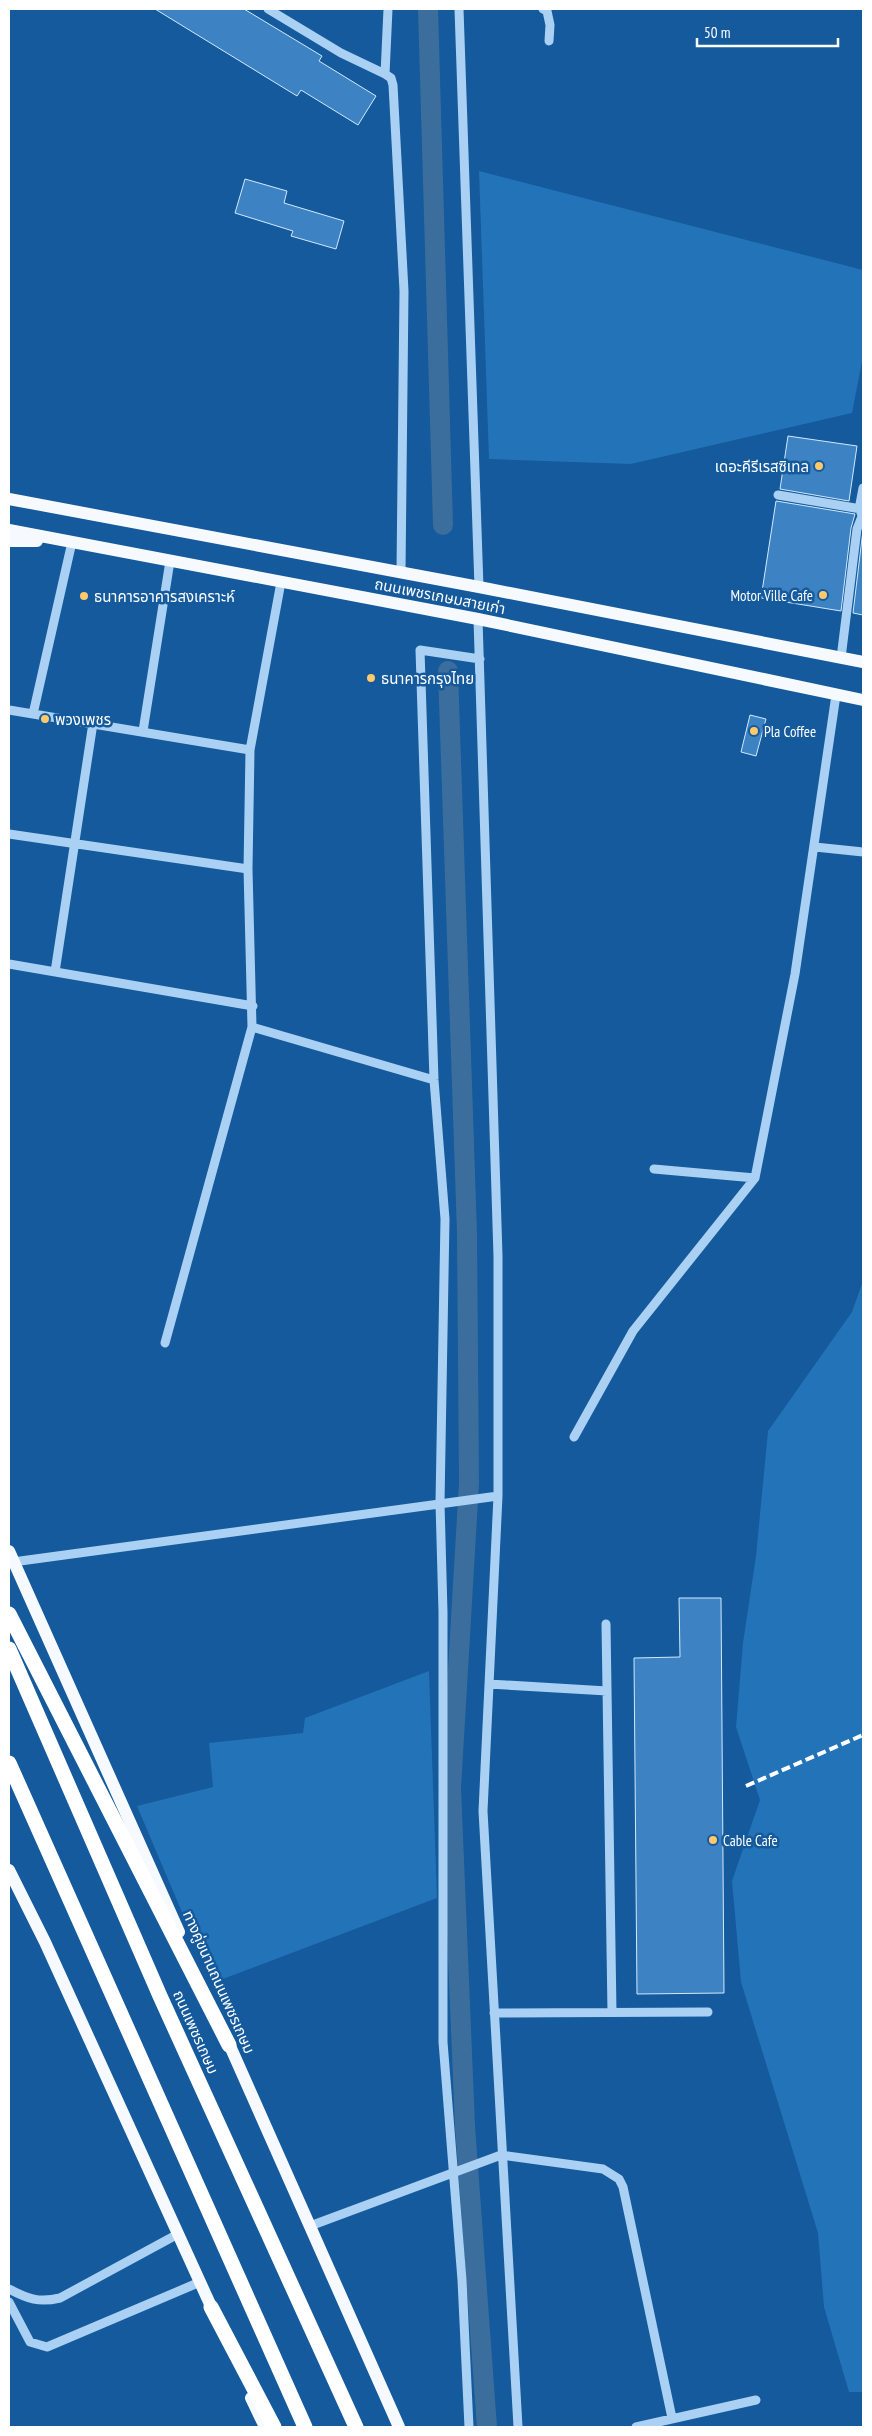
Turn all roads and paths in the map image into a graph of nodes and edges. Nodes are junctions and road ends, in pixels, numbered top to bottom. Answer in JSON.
{"nodes":[{"id":1,"x":268,"y":9,"type":"edge"},
{"id":2,"x":388,"y":9,"type":"edge"},
{"id":3,"x":459,"y":9,"type":"edge"},
{"id":4,"x":543,"y":9,"type":"edge"},
{"id":5,"x":549,"y":41,"type":"dead end"},
{"id":6,"x":385,"y":74,"type":"junction"},
{"id":7,"x":863,"y":488,"type":"edge"},
{"id":8,"x":778,"y":495,"type":"dead end"},
{"id":9,"x":9,"y":499,"type":"edge"},
{"id":10,"x":862,"y":513,"type":"edge"},
{"id":11,"x":9,"y":530,"type":"edge"},
{"id":12,"x":9,"y":541,"type":"edge"},
{"id":13,"x":72,"y":542,"type":"junction"},
{"id":14,"x":170,"y":561,"type":"junction"},
{"id":15,"x":401,"y":572,"type":"junction"},
{"id":16,"x":282,"y":582,"type":"junction"},
{"id":17,"x":479,"y":587,"type":"junction"},
{"id":18,"x":478,"y":619,"type":"junction"},
{"id":19,"x":480,"y":658,"type":"junction"},
{"id":20,"x":840,"y":658,"type":"junction"},
{"id":21,"x":863,"y":662,"type":"edge"},
{"id":22,"x":836,"y":695,"type":"junction"},
{"id":23,"x":863,"y":700,"type":"edge"},
{"id":24,"x":9,"y":710,"type":"edge"},
{"id":25,"x":33,"y":714,"type":"junction"},
{"id":26,"x":93,"y":723,"type":"junction"},
{"id":27,"x":143,"y":731,"type":"junction"},
{"id":28,"x":250,"y":750,"type":"junction"},
{"id":29,"x":9,"y":834,"type":"edge"},
{"id":30,"x":75,"y":843,"type":"junction"},
{"id":31,"x":814,"y":846,"type":"junction"},
{"id":32,"x":863,"y":852,"type":"edge"},
{"id":33,"x":248,"y":869,"type":"junction"},
{"id":34,"x":9,"y":964,"type":"edge"},
{"id":35,"x":55,"y":972,"type":"junction"},
{"id":36,"x":253,"y":1006,"type":"junction"},
{"id":37,"x":252,"y":1027,"type":"junction"},
{"id":38,"x":434,"y":1080,"type":"junction"},
{"id":39,"x":654,"y":1169,"type":"dead end"},
{"id":40,"x":755,"y":1178,"type":"junction"},
{"id":41,"x":165,"y":1343,"type":"dead end"},
{"id":42,"x":574,"y":1437,"type":"dead end"},
{"id":43,"x":498,"y":1496,"type":"junction"},
{"id":44,"x":440,"y":1503,"type":"junction"},
{"id":45,"x":11,"y":1556,"type":"edge"},
{"id":46,"x":9,"y":1614,"type":"edge"},
{"id":47,"x":606,"y":1624,"type":"dead end"},
{"id":48,"x":9,"y":1649,"type":"edge"},
{"id":49,"x":489,"y":1684,"type":"junction"},
{"id":50,"x":607,"y":1691,"type":"junction"},
{"id":51,"x":9,"y":1763,"type":"edge"},
{"id":52,"x":9,"y":1862,"type":"edge"},
{"id":53,"x":9,"y":1870,"type":"edge"},
{"id":54,"x":45,"y":1942,"type":"junction"},
{"id":55,"x":612,"y":2012,"type":"junction"},
{"id":56,"x":708,"y":2012,"type":"dead end"},
{"id":57,"x":494,"y":2013,"type":"junction"},
{"id":58,"x":229,"y":2045,"type":"junction"},
{"id":59,"x":501,"y":2155,"type":"junction"},
{"id":60,"x":453,"y":2173,"type":"junction"},
{"id":61,"x":310,"y":2226,"type":"junction"},
{"id":62,"x":178,"y":2234,"type":"junction"},
{"id":63,"x":200,"y":2282,"type":"junction"},
{"id":64,"x":9,"y":2288,"type":"edge"},
{"id":65,"x":9,"y":2302,"type":"edge"},
{"id":66,"x":211,"y":2307,"type":"junction"},
{"id":67,"x":756,"y":2400,"type":"dead end"},
{"id":68,"x":672,"y":2418,"type":"junction"},
{"id":69,"x":264,"y":2427,"type":"edge"},
{"id":70,"x":274,"y":2427,"type":"edge"},
{"id":71,"x":305,"y":2427,"type":"edge"},
{"id":72,"x":356,"y":2427,"type":"edge"},
{"id":73,"x":399,"y":2427,"type":"edge"},
{"id":74,"x":469,"y":2427,"type":"edge"},
{"id":75,"x":518,"y":2427,"type":"edge"},
{"id":76,"x":636,"y":2427,"type":"edge"}],
"edges":[{"from":1,"to":6,"type":"street"},
{"from":2,"to":6,"type":"street"},
{"from":3,"to":17,"type":"street"},
{"from":4,"to":5,"type":"street"},
{"from":6,"to":15,"type":"street"},
{"from":7,"to":10,"type":"street"},
{"from":8,"to":10,"type":"street"},
{"from":9,"to":15,"type":"main road","name":"ถนนเพชรเกษมสายเก่า"},
{"from":10,"to":20,"type":"street"},
{"from":11,"to":13,"type":"main road","name":"ถนนเพชรเกษมสายเก่า"},
{"from":12,"to":13,"type":"main road"},
{"from":13,"to":14,"type":"main road","name":"ถนนเพชรเกษมสายเก่า"},
{"from":13,"to":25,"type":"street"},
{"from":14,"to":16,"type":"main road","name":"ถนนเพชรเกษมสายเก่า"},
{"from":14,"to":27,"type":"street"},
{"from":15,"to":17,"type":"main road","name":"ถนนเพชรเกษมสายเก่า"},
{"from":16,"to":18,"type":"main road","name":"ถนนเพชรเกษมสายเก่า"},
{"from":16,"to":28,"type":"street"},
{"from":17,"to":20,"type":"main road","name":"ถนนเพชรเกษมสายเก่า"},
{"from":18,"to":19,"type":"street"},
{"from":18,"to":22,"type":"main road","name":"ถนนเพชรเกษมสายเก่า"},
{"from":19,"to":38,"type":"street"},
{"from":19,"to":43,"type":"street"},
{"from":20,"to":21,"type":"main road","name":"ถนนเพชรเกษมสายเก่า"},
{"from":22,"to":23,"type":"main road","name":"ถนนเพชรเกษมสายเก่า"},
{"from":22,"to":31,"type":"street"},
{"from":24,"to":25,"type":"street"},
{"from":25,"to":26,"type":"street"},
{"from":26,"to":27,"type":"street"},
{"from":26,"to":30,"type":"street"},
{"from":27,"to":28,"type":"street"},
{"from":28,"to":33,"type":"street"},
{"from":29,"to":30,"type":"street"},
{"from":30,"to":33,"type":"street"},
{"from":30,"to":35,"type":"street"},
{"from":31,"to":32,"type":"street"},
{"from":31,"to":40,"type":"street"},
{"from":33,"to":36,"type":"street"},
{"from":34,"to":35,"type":"street"},
{"from":35,"to":36,"type":"street"},
{"from":36,"to":37,"type":"street"},
{"from":37,"to":38,"type":"street"},
{"from":37,"to":41,"type":"street"},
{"from":38,"to":44,"type":"street"},
{"from":39,"to":40,"type":"street"},
{"from":40,"to":42,"type":"street"},
{"from":43,"to":44,"type":"street"},
{"from":43,"to":49,"type":"street"},
{"from":44,"to":45,"type":"street"},
{"from":44,"to":60,"type":"street"},
{"from":45,"to":58,"type":"main road","name":"ทางคู่ขนานถนนเพชรเกษม"},
{"from":46,"to":58,"type":"highway"},
{"from":47,"to":50,"type":"street"},
{"from":48,"to":72,"type":"highway","name":"ถนนเพชรเกษม"},
{"from":49,"to":50,"type":"street"},
{"from":49,"to":57,"type":"street"},
{"from":50,"to":55,"type":"street"},
{"from":51,"to":71,"type":"highway"},
{"from":52,"to":54,"type":"main road"},
{"from":53,"to":54,"type":"main road"},
{"from":54,"to":62,"type":"main road"},
{"from":55,"to":56,"type":"street"},
{"from":55,"to":57,"type":"street"},
{"from":57,"to":59,"type":"street"},
{"from":58,"to":61,"type":"main road","name":"ทางคู่ขนานถนนเพชรเกษม"},
{"from":59,"to":60,"type":"street"},
{"from":59,"to":68,"type":"street"},
{"from":59,"to":75,"type":"street"},
{"from":60,"to":61,"type":"street"},
{"from":60,"to":74,"type":"street"},
{"from":61,"to":73,"type":"main road","name":"ทางคู่ขนานถนนเพชรเกษม"},
{"from":62,"to":63,"type":"main road"},
{"from":62,"to":64,"type":"street"},
{"from":63,"to":65,"type":"street"},
{"from":63,"to":66,"type":"main road"},
{"from":66,"to":69,"type":"main road"},
{"from":66,"to":70,"type":"highway"},
{"from":67,"to":68,"type":"street"},
{"from":68,"to":76,"type":"street"}]}
